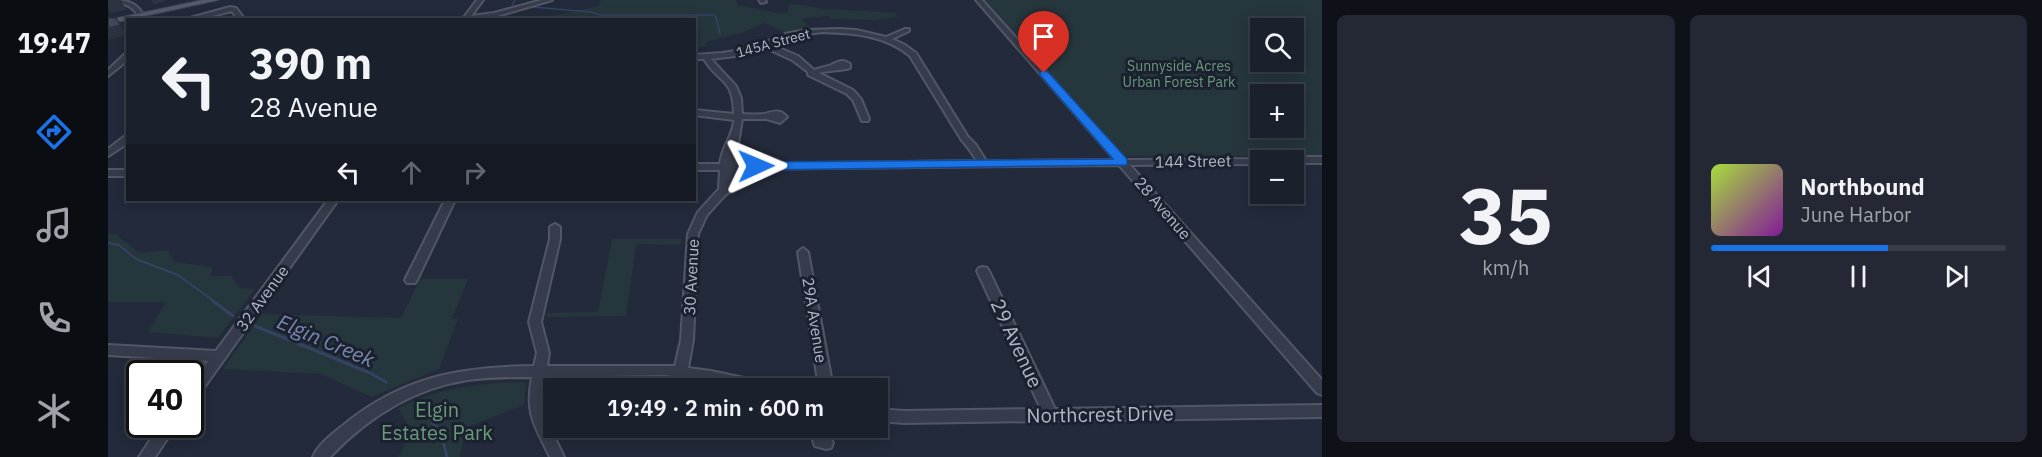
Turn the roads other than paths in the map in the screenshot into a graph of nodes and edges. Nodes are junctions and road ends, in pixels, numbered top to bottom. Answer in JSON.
{"nodes":[{"id":1,"x":207,"y":0,"type":"edge"},
{"id":2,"x":214,"y":0,"type":"edge"},
{"id":3,"x":480,"y":0,"type":"edge"},
{"id":4,"x":549,"y":0,"type":"edge"},
{"id":5,"x":979,"y":0,"type":"edge"},
{"id":6,"x":108,"y":2,"type":"edge"},
{"id":7,"x":141,"y":17,"type":"edge"},
{"id":8,"x":190,"y":18,"type":"edge"},
{"id":9,"x":241,"y":18,"type":"edge"},
{"id":10,"x":466,"y":18,"type":"edge"},
{"id":11,"x":472,"y":18,"type":"edge"},
{"id":12,"x":126,"y":19,"type":"edge"},
{"id":13,"x":108,"y":21,"type":"edge"},
{"id":14,"x":907,"y":30,"type":"dead end"},
{"id":15,"x":886,"y":39,"type":"junction"},
{"id":16,"x":766,"y":45,"type":"junction"},
{"id":17,"x":696,"y":57,"type":"edge"},
{"id":18,"x":707,"y":57,"type":"junction"},
{"id":19,"x":126,"y":58,"type":"edge"},
{"id":20,"x":126,"y":64,"type":"edge"},
{"id":21,"x":836,"y":66,"type":"dead end"},
{"id":22,"x":811,"y":73,"type":"junction"},
{"id":23,"x":108,"y":74,"type":"edge"},
{"id":24,"x":108,"y":78,"type":"edge"},
{"id":25,"x":696,"y":112,"type":"edge"},
{"id":26,"x":769,"y":116,"type":"dead end"},
{"id":27,"x":738,"y":117,"type":"junction"},
{"id":28,"x":865,"y":118,"type":"dead end"},
{"id":29,"x":126,"y":140,"type":"edge"},
{"id":30,"x":108,"y":153,"type":"edge"},
{"id":31,"x":1250,"y":161,"type":"edge"},
{"id":32,"x":1304,"y":161,"type":"edge"},
{"id":33,"x":1321,"y":161,"type":"edge"},
{"id":34,"x":1122,"y":162,"type":"junction"},
{"id":35,"x":978,"y":163,"type":"junction"},
{"id":36,"x":729,"y":166,"type":"junction"},
{"id":37,"x":696,"y":167,"type":"edge"},
{"id":38,"x":108,"y":173,"type":"edge"},
{"id":39,"x":126,"y":173,"type":"edge"},
{"id":40,"x":332,"y":201,"type":"edge"},
{"id":41,"x":450,"y":201,"type":"edge"},
{"id":42,"x":555,"y":227,"type":"dead end"},
{"id":43,"x":803,"y":252,"type":"dead end"},
{"id":44,"x":983,"y":271,"type":"dead end"},
{"id":45,"x":411,"y":280,"type":"dead end"},
{"id":46,"x":108,"y":350,"type":"edge"},
{"id":47,"x":219,"y":356,"type":"junction"},
{"id":48,"x":541,"y":371,"type":"junction"},
{"id":49,"x":680,"y":372,"type":"junction"},
{"id":50,"x":204,"y":377,"type":"edge"},
{"id":51,"x":711,"y":378,"type":"edge"},
{"id":52,"x":824,"y":378,"type":"edge"},
{"id":53,"x":1322,"y":390,"type":"edge"},
{"id":54,"x":1322,"y":411,"type":"edge"},
{"id":55,"x":888,"y":415,"type":"edge"},
{"id":56,"x":1051,"y":415,"type":"junction"},
{"id":57,"x":160,"y":438,"type":"edge"},
{"id":58,"x":821,"y":438,"type":"edge"},
{"id":59,"x":825,"y":443,"type":"dead end"},
{"id":60,"x":146,"y":457,"type":"edge"},
{"id":61,"x":320,"y":457,"type":"edge"},
{"id":62,"x":557,"y":457,"type":"edge"}],
"edges":[{"from":1,"to":7,"type":"main road"},
{"from":2,"to":7,"type":"main road"},
{"from":3,"to":10,"type":"street"},
{"from":4,"to":11,"type":"street"},
{"from":5,"to":34,"type":"street","name":"28 Avenue"},
{"from":6,"to":7,"type":"street"},
{"from":8,"to":9,"type":"street"},
{"from":12,"to":13,"type":"main road"},
{"from":14,"to":15,"type":"street"},
{"from":15,"to":16,"type":"street","name":"145A Street"},
{"from":15,"to":35,"type":"street"},
{"from":16,"to":18,"type":"street","name":"145A Street"},
{"from":16,"to":22,"type":"street"},
{"from":17,"to":18,"type":"street","name":"145A Street"},
{"from":18,"to":27,"type":"street","name":"30 Avenue"},
{"from":19,"to":23,"type":"street"},
{"from":20,"to":24,"type":"street"},
{"from":21,"to":22,"type":"street"},
{"from":22,"to":28,"type":"street"},
{"from":25,"to":27,"type":"street"},
{"from":26,"to":27,"type":"street"},
{"from":27,"to":36,"type":"street","name":"30 Avenue"},
{"from":29,"to":30,"type":"street"},
{"from":31,"to":34,"type":"street","name":"144 Street"},
{"from":32,"to":33,"type":"street"},
{"from":34,"to":35,"type":"street","name":"144 Street"},
{"from":34,"to":53,"type":"street","name":"28 Avenue"},
{"from":35,"to":36,"type":"street","name":"144 Street"},
{"from":36,"to":37,"type":"street","name":"144 Street"},
{"from":36,"to":49,"type":"street","name":"30 Avenue"},
{"from":38,"to":39,"type":"street"},
{"from":40,"to":47,"type":"street","name":"32 Avenue"},
{"from":41,"to":45,"type":"street"},
{"from":42,"to":48,"type":"street"},
{"from":43,"to":52,"type":"street","name":"29A Avenue"},
{"from":44,"to":56,"type":"street","name":"29 Avenue"},
{"from":46,"to":47,"type":"street"},
{"from":47,"to":50,"type":"street","name":"32 Avenue"},
{"from":48,"to":49,"type":"street"},
{"from":48,"to":61,"type":"street"},
{"from":48,"to":62,"type":"street"},
{"from":49,"to":51,"type":"street"},
{"from":54,"to":56,"type":"street","name":"Northcrest Drive"},
{"from":55,"to":56,"type":"street","name":"Northcrest Drive"},
{"from":57,"to":60,"type":"street"},
{"from":58,"to":59,"type":"street"}]}
